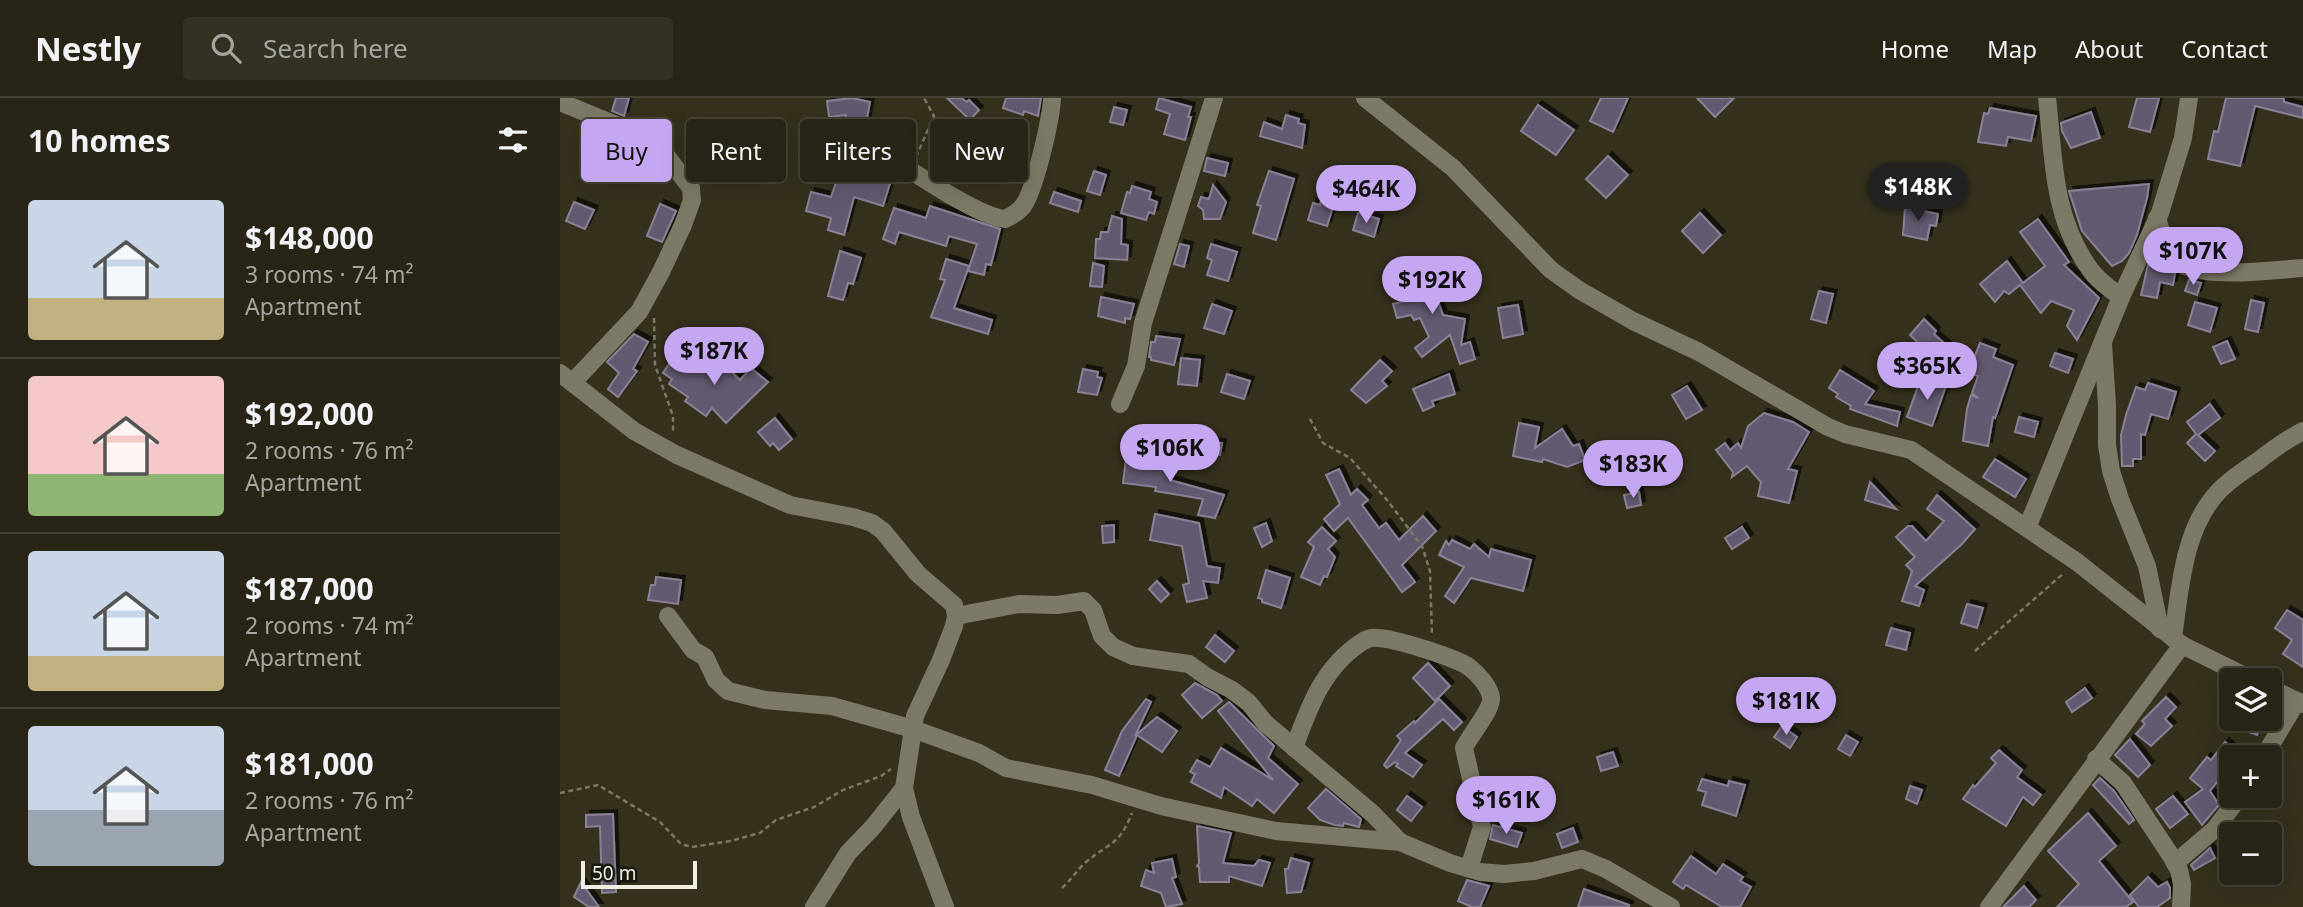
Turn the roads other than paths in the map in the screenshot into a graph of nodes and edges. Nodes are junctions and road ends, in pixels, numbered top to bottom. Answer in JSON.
{"nodes":[{"id":1,"x":1052,"y":98,"type":"edge"},
{"id":2,"x":1214,"y":98,"type":"edge"},
{"id":3,"x":1365,"y":98,"type":"edge"},
{"id":4,"x":2047,"y":98,"type":"edge"},
{"id":5,"x":2189,"y":98,"type":"edge"},
{"id":6,"x":560,"y":102,"type":"edge"},
{"id":7,"x":916,"y":173,"type":"edge"},
{"id":8,"x":2157,"y":218,"type":"junction"},
{"id":9,"x":2303,"y":268,"type":"edge"},
{"id":10,"x":2121,"y":297,"type":"junction"},
{"id":11,"x":2103,"y":341,"type":"junction"},
{"id":12,"x":566,"y":378,"type":"edge"},
{"id":13,"x":1120,"y":404,"type":"dead end"},
{"id":14,"x":2303,"y":431,"type":"edge"},
{"id":15,"x":2027,"y":527,"type":"junction"},
{"id":16,"x":668,"y":616,"type":"dead end"},
{"id":17,"x":956,"y":616,"type":"junction"},
{"id":18,"x":2172,"y":637,"type":"junction"},
{"id":19,"x":2230,"y":668,"type":"edge"},
{"id":20,"x":2282,"y":694,"type":"edge"},
{"id":21,"x":2300,"y":703,"type":"edge"},
{"id":22,"x":914,"y":729,"type":"junction"},
{"id":23,"x":2272,"y":745,"type":"edge"},
{"id":24,"x":1294,"y":748,"type":"junction"},
{"id":25,"x":2096,"y":759,"type":"junction"},
{"id":26,"x":904,"y":788,"type":"junction"},
{"id":27,"x":2231,"y":808,"type":"edge"},
{"id":28,"x":1399,"y":842,"type":"junction"},
{"id":29,"x":2175,"y":863,"type":"junction"},
{"id":30,"x":1469,"y":869,"type":"junction"},
{"id":31,"x":814,"y":907,"type":"edge"},
{"id":32,"x":945,"y":907,"type":"edge"},
{"id":33,"x":1671,"y":907,"type":"edge"},
{"id":34,"x":1989,"y":907,"type":"edge"},
{"id":35,"x":2181,"y":907,"type":"edge"}],
"edges":[{"from":1,"to":7,"type":"street"},
{"from":2,"to":13,"type":"street"},
{"from":3,"to":15,"type":"street"},
{"from":4,"to":10,"type":"street"},
{"from":5,"to":8,"type":"street"},
{"from":6,"to":12,"type":"street"},
{"from":8,"to":9,"type":"street"},
{"from":8,"to":10,"type":"street"},
{"from":10,"to":11,"type":"street"},
{"from":11,"to":15,"type":"street"},
{"from":11,"to":18,"type":"street"},
{"from":12,"to":17,"type":"street"},
{"from":14,"to":18,"type":"street"},
{"from":15,"to":18,"type":"street"},
{"from":16,"to":22,"type":"street"},
{"from":17,"to":22,"type":"street"},
{"from":17,"to":24,"type":"street"},
{"from":18,"to":19,"type":"street"},
{"from":18,"to":25,"type":"street"},
{"from":20,"to":21,"type":"street"},
{"from":21,"to":23,"type":"street"},
{"from":22,"to":26,"type":"street"},
{"from":22,"to":28,"type":"street"},
{"from":24,"to":28,"type":"street"},
{"from":24,"to":30,"type":"street"},
{"from":25,"to":29,"type":"street"},
{"from":25,"to":34,"type":"street"},
{"from":26,"to":31,"type":"street"},
{"from":26,"to":32,"type":"street"},
{"from":27,"to":29,"type":"street"},
{"from":28,"to":30,"type":"street"},
{"from":29,"to":35,"type":"street"},
{"from":30,"to":33,"type":"street"}]}
